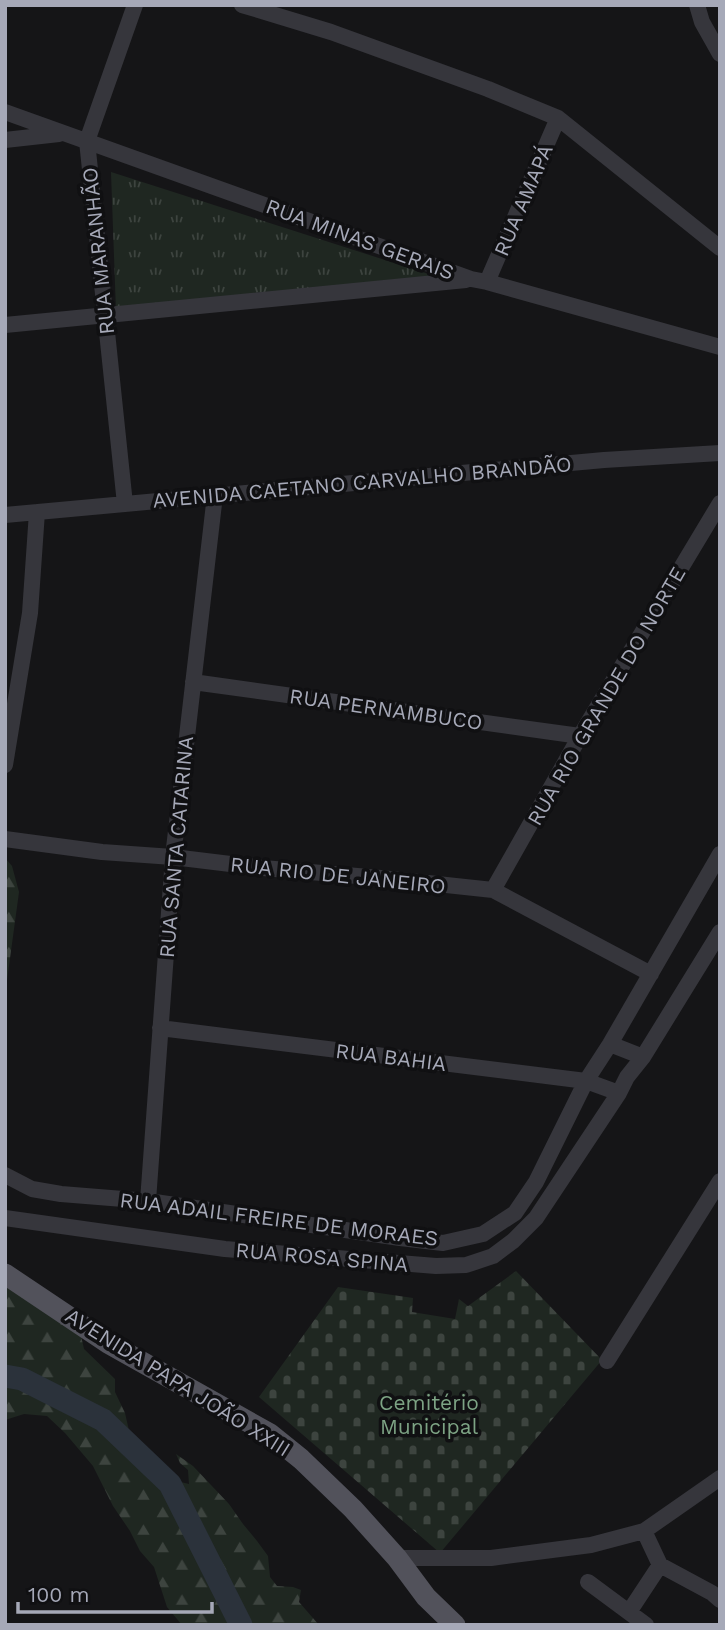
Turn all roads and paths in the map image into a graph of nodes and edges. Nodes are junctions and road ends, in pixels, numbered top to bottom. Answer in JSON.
{"nodes":[{"id":1,"x":135,"y":5,"type":"edge"},
{"id":2,"x":242,"y":5,"type":"edge"},
{"id":3,"x":697,"y":5,"type":"edge"},
{"id":4,"x":720,"y":54,"type":"edge"},
{"id":5,"x":5,"y":112,"type":"edge"},
{"id":6,"x":558,"y":118,"type":"junction"},
{"id":7,"x":65,"y":133,"type":"junction"},
{"id":8,"x":5,"y":140,"type":"edge"},
{"id":9,"x":87,"y":141,"type":"junction"},
{"id":10,"x":720,"y":248,"type":"edge"},
{"id":11,"x":479,"y":281,"type":"junction"},
{"id":12,"x":104,"y":316,"type":"junction"},
{"id":13,"x":5,"y":325,"type":"edge"},
{"id":14,"x":720,"y":347,"type":"edge"},
{"id":15,"x":720,"y":453,"type":"edge"},
{"id":16,"x":215,"y":495,"type":"junction"},
{"id":17,"x":720,"y":503,"type":"edge"},
{"id":18,"x":125,"y":504,"type":"junction"},
{"id":19,"x":37,"y":512,"type":"junction"},
{"id":20,"x":5,"y":515,"type":"edge"},
{"id":21,"x":193,"y":682,"type":"junction"},
{"id":22,"x":580,"y":736,"type":"junction"},
{"id":23,"x":5,"y":765,"type":"edge"},
{"id":24,"x":5,"y":839,"type":"edge"},
{"id":25,"x":720,"y":854,"type":"edge"},
{"id":26,"x":173,"y":857,"type":"junction"},
{"id":27,"x":492,"y":890,"type":"junction"},
{"id":28,"x":720,"y":932,"type":"edge"},
{"id":29,"x":652,"y":974,"type":"junction"},
{"id":30,"x":160,"y":1028,"type":"junction"},
{"id":31,"x":610,"y":1044,"type":"junction"},
{"id":32,"x":643,"y":1057,"type":"junction"},
{"id":33,"x":586,"y":1081,"type":"junction"},
{"id":34,"x":619,"y":1093,"type":"junction"},
{"id":35,"x":5,"y":1175,"type":"edge"},
{"id":36,"x":720,"y":1181,"type":"edge"},
{"id":37,"x":148,"y":1201,"type":"junction"},
{"id":38,"x":5,"y":1218,"type":"edge"},
{"id":39,"x":5,"y":1273,"type":"edge"},
{"id":40,"x":607,"y":1361,"type":"dead end"},
{"id":41,"x":720,"y":1478,"type":"edge"},
{"id":42,"x":644,"y":1531,"type":"junction"},
{"id":43,"x":397,"y":1558,"type":"junction"},
{"id":44,"x":660,"y":1565,"type":"junction"},
{"id":45,"x":588,"y":1582,"type":"dead end"},
{"id":46,"x":720,"y":1600,"type":"edge"},
{"id":47,"x":629,"y":1612,"type":"junction"},
{"id":48,"x":455,"y":1625,"type":"edge"},
{"id":49,"x":646,"y":1625,"type":"edge"}],
"edges":[{"from":1,"to":9,"type":"street","name":"RUA MARANHÃO"},
{"from":2,"to":6,"type":"street"},
{"from":3,"to":4,"type":"street"},
{"from":5,"to":7,"type":"street","name":"RUA MINAS GERAIS"},
{"from":6,"to":10,"type":"street"},
{"from":6,"to":11,"type":"street","name":"RUA AMAPÁ"},
{"from":7,"to":8,"type":"street"},
{"from":7,"to":9,"type":"street","name":"RUA MINAS GERAIS"},
{"from":9,"to":11,"type":"street","name":"RUA MINAS GERAIS"},
{"from":9,"to":12,"type":"street","name":"RUA MARANHÃO"},
{"from":11,"to":12,"type":"street"},
{"from":11,"to":14,"type":"street","name":"RUA MINAS GERAIS"},
{"from":12,"to":13,"type":"street"},
{"from":12,"to":18,"type":"street","name":"RUA MARANHÃO"},
{"from":15,"to":16,"type":"street","name":"AVENIDA CAETANO CARVALHO BRANDÃO"},
{"from":16,"to":18,"type":"street","name":"AVENIDA CAETANO CARVALHO BRANDÃO"},
{"from":16,"to":21,"type":"street","name":"RUA SANTA CATARINA"},
{"from":17,"to":22,"type":"street","name":"RUA RIO GRANDE DO NORTE"},
{"from":18,"to":19,"type":"street","name":"AVENIDA CAETANO CARVALHO BRANDÃO"},
{"from":19,"to":20,"type":"street","name":"AVENIDA CAETANO CARVALHO BRANDÃO"},
{"from":19,"to":23,"type":"street"},
{"from":21,"to":22,"type":"street","name":"RUA PERNAMBUCO"},
{"from":21,"to":26,"type":"street","name":"RUA SANTA CATARINA"},
{"from":22,"to":27,"type":"street","name":"RUA RIO GRANDE DO NORTE"},
{"from":24,"to":26,"type":"street","name":"RUA RIO DE JANEIRO"},
{"from":25,"to":29,"type":"street","name":"RUA ADAIL FREIRE DE MORAES"},
{"from":26,"to":27,"type":"street","name":"RUA RIO DE JANEIRO"},
{"from":26,"to":30,"type":"street","name":"RUA SANTA CATARINA"},
{"from":27,"to":29,"type":"street","name":"RUA RIO DE JANEIRO"},
{"from":28,"to":32,"type":"street","name":"RUA ROSA SPINA"},
{"from":29,"to":31,"type":"street","name":"RUA ADAIL FREIRE DE MORAES"},
{"from":30,"to":33,"type":"street","name":"RUA BAHIA"},
{"from":30,"to":37,"type":"street","name":"RUA SANTA CATARINA"},
{"from":31,"to":32,"type":"street"},
{"from":31,"to":33,"type":"street","name":"RUA ADAIL FREIRE DE MORAES"},
{"from":32,"to":34,"type":"street","name":"RUA ROSA SPINA"},
{"from":33,"to":34,"type":"street","name":"RUA BAHIA"},
{"from":33,"to":37,"type":"street","name":"RUA ADAIL FREIRE DE MORAES"},
{"from":34,"to":38,"type":"street","name":"RUA ROSA SPINA"},
{"from":35,"to":37,"type":"street","name":"RUA ADAIL FREIRE DE MORAES"},
{"from":36,"to":40,"type":"street"},
{"from":39,"to":43,"type":"main road","name":"AVENIDA PAPA JOÃO XXIII"},
{"from":41,"to":42,"type":"street"},
{"from":42,"to":43,"type":"street"},
{"from":42,"to":44,"type":"street"},
{"from":43,"to":48,"type":"main road","name":"AVENIDA PAPA JOÃO XXIII"},
{"from":44,"to":46,"type":"street"},
{"from":44,"to":47,"type":"street"},
{"from":45,"to":47,"type":"street"},
{"from":47,"to":49,"type":"street"}]}
